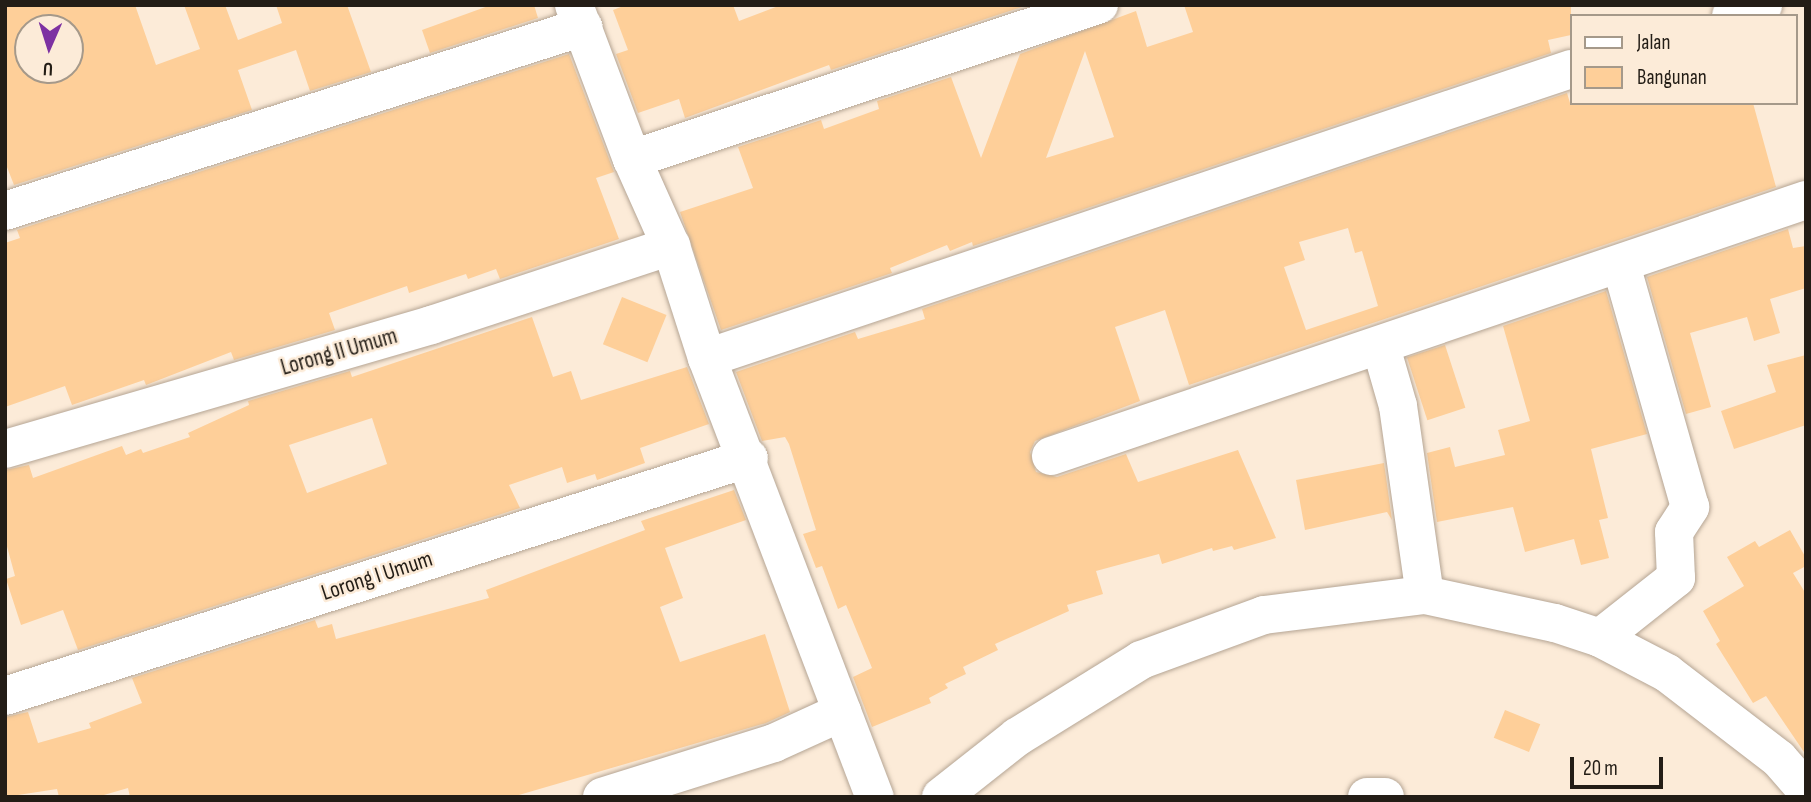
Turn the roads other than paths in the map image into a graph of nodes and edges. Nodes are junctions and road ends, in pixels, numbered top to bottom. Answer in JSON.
{"nodes":[{"id":1,"x":1099,"y":5,"type":"edge"},
{"id":2,"x":1763,"y":5,"type":"edge"},
{"id":3,"x":1737,"y":14,"type":"edge"},
{"id":4,"x":578,"y":16,"type":"edge"},
{"id":5,"x":1570,"y":69,"type":"edge"},
{"id":6,"x":632,"y":159,"type":"junction"},
{"id":7,"x":1806,"y":200,"type":"edge"},
{"id":8,"x":5,"y":211,"type":"edge"},
{"id":9,"x":671,"y":246,"type":"junction"},
{"id":10,"x":1621,"y":264,"type":"junction"},
{"id":11,"x":1381,"y":347,"type":"junction"},
{"id":12,"x":707,"y":358,"type":"junction"},
{"id":13,"x":5,"y":449,"type":"edge"},
{"id":14,"x":1051,"y":456,"type":"dead end"},
{"id":15,"x":749,"y":458,"type":"junction"},
{"id":16,"x":1425,"y":595,"type":"junction"},
{"id":17,"x":1600,"y":638,"type":"junction"},
{"id":18,"x":5,"y":695,"type":"edge"},
{"id":19,"x":842,"y":712,"type":"junction"},
{"id":20,"x":1806,"y":790,"type":"edge"},
{"id":21,"x":602,"y":797,"type":"edge"},
{"id":22,"x":875,"y":797,"type":"edge"},
{"id":23,"x":941,"y":797,"type":"edge"},
{"id":24,"x":1367,"y":797,"type":"edge"},
{"id":25,"x":1385,"y":797,"type":"edge"}],
"edges":[{"from":1,"to":6,"type":"street"},
{"from":2,"to":3,"type":"street"},
{"from":4,"to":6,"type":"street"},
{"from":4,"to":8,"type":"street"},
{"from":5,"to":12,"type":"street"},
{"from":6,"to":9,"type":"street"},
{"from":7,"to":10,"type":"street"},
{"from":9,"to":12,"type":"street"},
{"from":9,"to":13,"type":"street","name":"Lorong II Umum"},
{"from":10,"to":11,"type":"street"},
{"from":10,"to":17,"type":"street"},
{"from":11,"to":14,"type":"street"},
{"from":11,"to":16,"type":"street"},
{"from":12,"to":15,"type":"street"},
{"from":15,"to":18,"type":"street","name":"Lorong I Umum"},
{"from":15,"to":19,"type":"street"},
{"from":16,"to":17,"type":"street"},
{"from":16,"to":23,"type":"street"},
{"from":17,"to":20,"type":"street"},
{"from":19,"to":21,"type":"street"},
{"from":19,"to":22,"type":"street"},
{"from":24,"to":25,"type":"street"}]}
